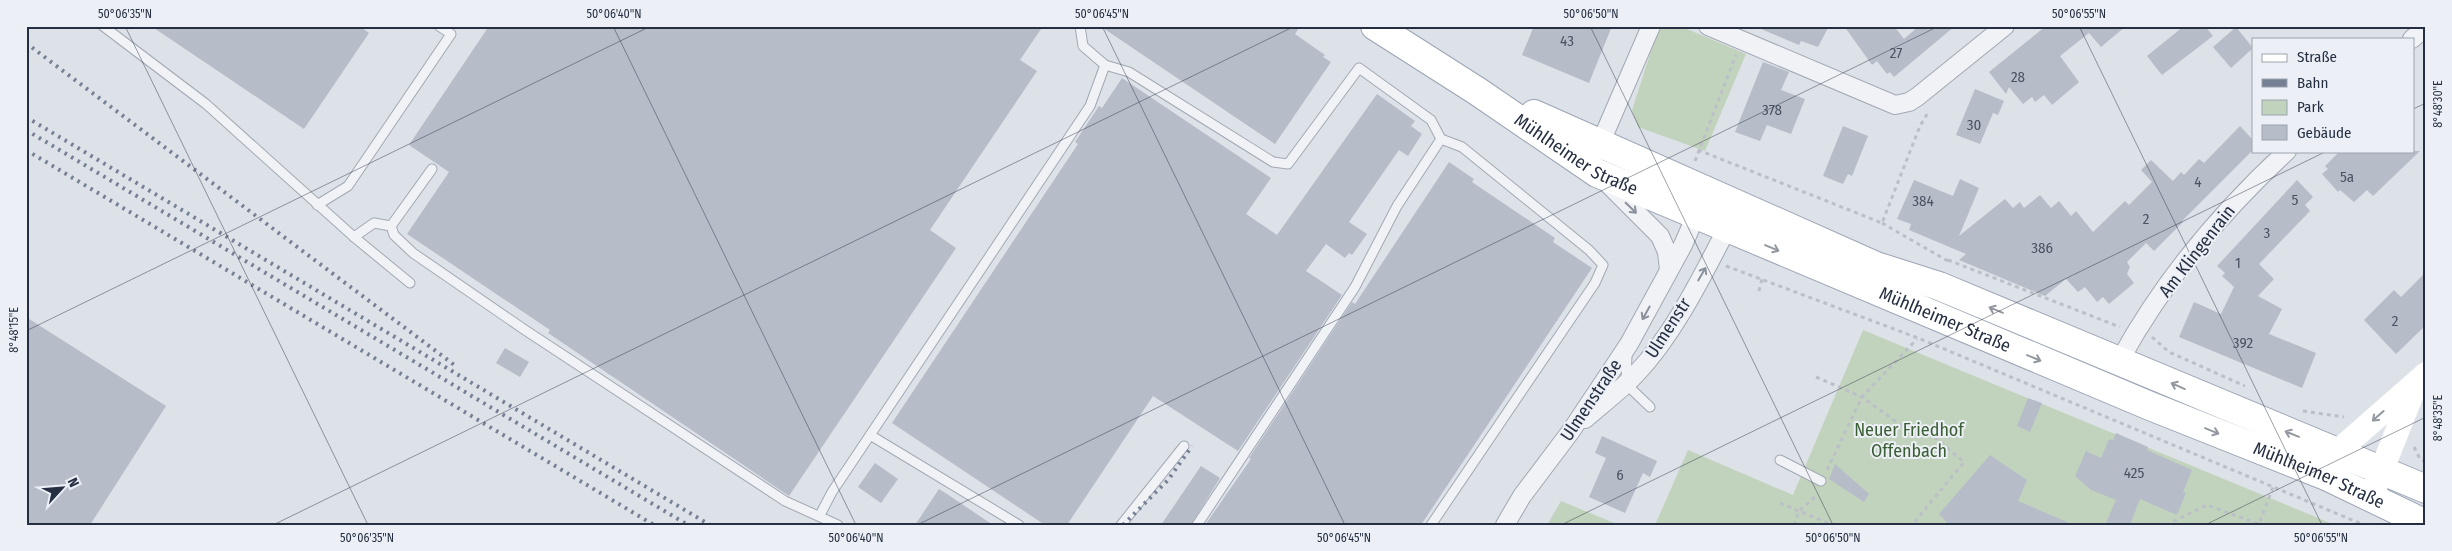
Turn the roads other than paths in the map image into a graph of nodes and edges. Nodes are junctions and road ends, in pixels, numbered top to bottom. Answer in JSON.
{"nodes":[{"id":1,"x":103,"y":26,"type":"edge"},
{"id":2,"x":439,"y":26,"type":"edge"},
{"id":3,"x":1080,"y":26,"type":"edge"},
{"id":4,"x":1375,"y":26,"type":"edge"},
{"id":5,"x":1651,"y":26,"type":"edge"},
{"id":6,"x":1708,"y":26,"type":"edge"},
{"id":7,"x":2004,"y":26,"type":"edge"},
{"id":8,"x":2426,"y":27,"type":"edge"},
{"id":9,"x":2413,"y":38,"type":"edge"},
{"id":10,"x":1105,"y":65,"type":"junction"},
{"id":11,"x":1476,"y":91,"type":"junction"},
{"id":12,"x":1441,"y":139,"type":"junction"},
{"id":13,"x":1600,"y":144,"type":"junction"},
{"id":14,"x":2286,"y":152,"type":"edge"},
{"id":15,"x":432,"y":169,"type":"dead end"},
{"id":16,"x":1597,"y":173,"type":"junction"},
{"id":17,"x":1708,"y":190,"type":"junction"},
{"id":18,"x":317,"y":204,"type":"junction"},
{"id":19,"x":1696,"y":216,"type":"junction"},
{"id":20,"x":1733,"y":217,"type":"junction"},
{"id":21,"x":392,"y":226,"type":"junction"},
{"id":22,"x":354,"y":237,"type":"junction"},
{"id":23,"x":1669,"y":270,"type":"junction"},
{"id":24,"x":410,"y":283,"type":"dead end"},
{"id":25,"x":1629,"y":344,"type":"junction"},
{"id":26,"x":2120,"y":360,"type":"junction"},
{"id":27,"x":2420,"y":379,"type":"edge"},
{"id":28,"x":1626,"y":384,"type":"junction"},
{"id":29,"x":1650,"y":407,"type":"dead end"},
{"id":30,"x":1571,"y":431,"type":"junction"},
{"id":31,"x":870,"y":435,"type":"junction"},
{"id":32,"x":1184,"y":446,"type":"dead end"},
{"id":33,"x":1780,"y":460,"type":"dead end"},
{"id":34,"x":2331,"y":464,"type":"junction"},
{"id":35,"x":2381,"y":470,"type":"junction"},
{"id":36,"x":1821,"y":481,"type":"road end"},
{"id":37,"x":2426,"y":489,"type":"edge"},
{"id":38,"x":2371,"y":497,"type":"junction"},
{"id":39,"x":820,"y":515,"type":"junction"},
{"id":40,"x":2417,"y":520,"type":"edge"},
{"id":41,"x":838,"y":525,"type":"edge"},
{"id":42,"x":1019,"y":525,"type":"edge"},
{"id":43,"x":1121,"y":525,"type":"edge"},
{"id":44,"x":1196,"y":525,"type":"edge"},
{"id":45,"x":1432,"y":525,"type":"edge"},
{"id":46,"x":1505,"y":525,"type":"edge"}],
"edges":[{"from":1,"to":18,"type":"lane"},
{"from":2,"to":18,"type":"lane"},
{"from":3,"to":10,"type":"lane"},
{"from":4,"to":11,"type":"main road","name":"Mühlheimer Straße"},
{"from":5,"to":13,"type":"street"},
{"from":6,"to":7,"type":"street"},
{"from":8,"to":9,"type":"street"},
{"from":10,"to":12,"type":"lane"},
{"from":10,"to":31,"type":"lane"},
{"from":11,"to":13,"type":"main road","name":"Mühlheimer Straße"},
{"from":11,"to":16,"type":"main road","name":"Mühlheimer Straße"},
{"from":12,"to":44,"type":"lane"},
{"from":12,"to":45,"type":"lane"},
{"from":13,"to":17,"type":"main road","name":"Mühlheimer Straße"},
{"from":14,"to":26,"type":"street","name":"Am Klingenrain"},
{"from":15,"to":21,"type":"lane"},
{"from":16,"to":19,"type":"main road","name":"Mühlheimer Straße"},
{"from":16,"to":23,"type":"street","one_way":true},
{"from":17,"to":19,"type":"street","name":"Ulmenstraße"},
{"from":17,"to":20,"type":"main road","name":"Mühlheimer Straße"},
{"from":18,"to":22,"type":"lane"},
{"from":19,"to":20,"type":"main road","name":"Mühlheimer Straße"},
{"from":19,"to":23,"type":"street","name":"Ulmenstraße"},
{"from":26,"to":20,"type":"main road","name":"Mühlheimer Straße","one_way":true},
{"from":28,"to":20,"type":"street","name":"Ulmenstr","one_way":true},
{"from":20,"to":34,"type":"main road","name":"Mühlheimer Straße","one_way":true},
{"from":21,"to":22,"type":"lane"},
{"from":21,"to":39,"type":"lane"},
{"from":22,"to":24,"type":"lane"},
{"from":23,"to":25,"type":"street","name":"Ulmenstraße","one_way":true},
{"from":25,"to":28,"type":"lane"},
{"from":25,"to":30,"type":"street","name":"Ulmenstraße"},
{"from":34,"to":26,"type":"main road","name":"Mühlheimer Straße","one_way":true},
{"from":27,"to":34,"type":"street","one_way":true},
{"from":27,"to":35,"type":"street"},
{"from":28,"to":29,"type":"lane"},
{"from":28,"to":30,"type":"street","name":"Ulmenstr"},
{"from":30,"to":46,"type":"street","name":"Ulmenstraße"},
{"from":31,"to":39,"type":"lane"},
{"from":31,"to":42,"type":"lane"},
{"from":32,"to":43,"type":"lane"},
{"from":33,"to":36,"type":"lane"},
{"from":34,"to":35,"type":"main road","name":"Mühlheimer Straße"},
{"from":34,"to":38,"type":"main road","name":"Mühlheimer Straße"},
{"from":35,"to":37,"type":"main road","name":"Mühlheimer Straße"},
{"from":35,"to":38,"type":"street"},
{"from":38,"to":40,"type":"main road","name":"Mühlheimer Straße"},
{"from":39,"to":41,"type":"lane"}]}
